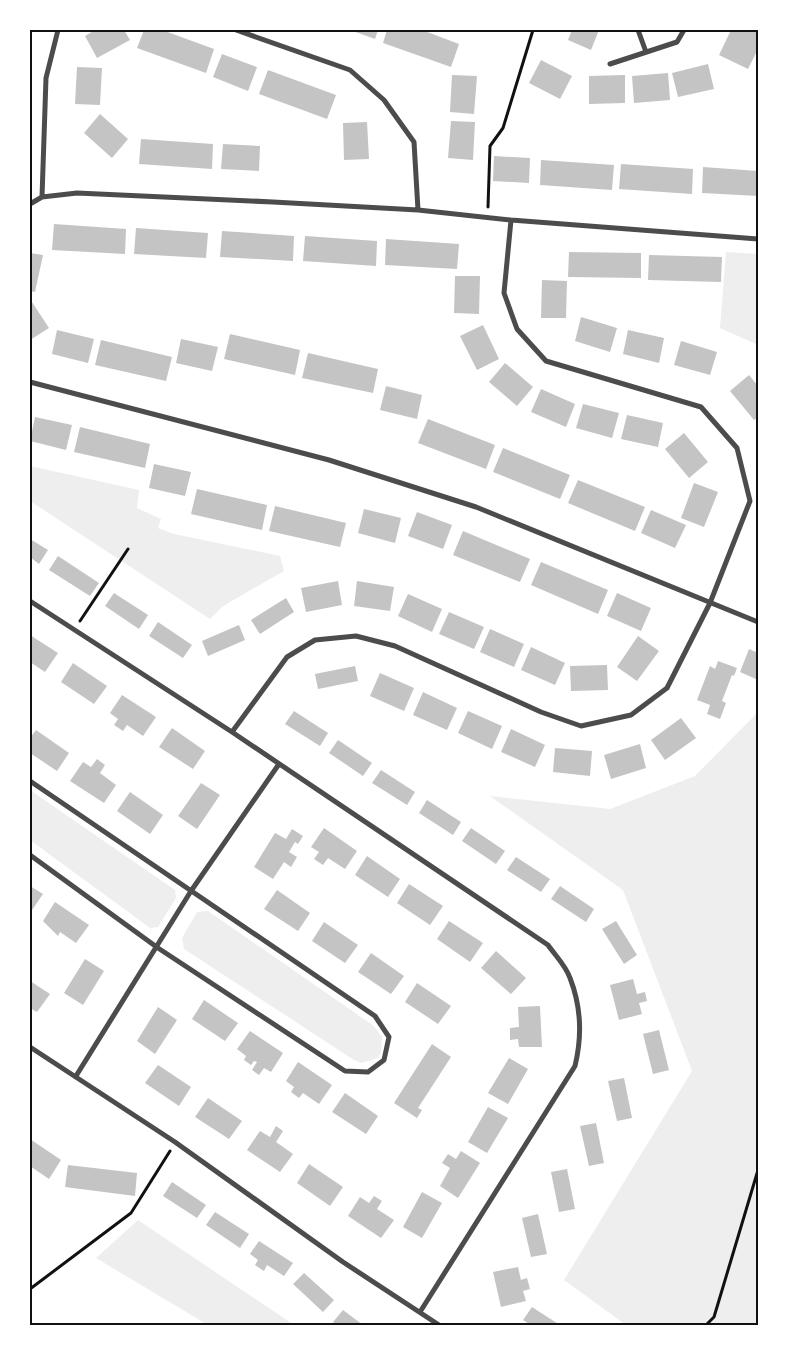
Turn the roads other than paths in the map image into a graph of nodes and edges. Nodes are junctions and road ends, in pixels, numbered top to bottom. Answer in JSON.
{"nodes":[{"id":1,"x":58,"y":30,"type":"edge"},
{"id":2,"x":236,"y":30,"type":"edge"},
{"id":3,"x":638,"y":30,"type":"edge"},
{"id":4,"x":684,"y":30,"type":"edge"},
{"id":5,"x":646,"y":52,"type":"junction"},
{"id":6,"x":610,"y":64,"type":"dead end"},
{"id":7,"x":42,"y":196,"type":"junction"},
{"id":8,"x":30,"y":204,"type":"edge"},
{"id":9,"x":418,"y":210,"type":"junction"},
{"id":10,"x":511,"y":220,"type":"junction"},
{"id":11,"x":758,"y":238,"type":"edge"},
{"id":12,"x":30,"y":382,"type":"edge"},
{"id":13,"x":30,"y":601,"type":"edge"},
{"id":14,"x":710,"y":604,"type":"junction"},
{"id":15,"x":758,"y":622,"type":"edge"},
{"id":16,"x":232,"y":732,"type":"junction"},
{"id":17,"x":279,"y":764,"type":"junction"},
{"id":18,"x":30,"y":781,"type":"edge"},
{"id":19,"x":30,"y":855,"type":"edge"},
{"id":20,"x":191,"y":891,"type":"junction"},
{"id":21,"x":158,"y":948,"type":"junction"},
{"id":22,"x":30,"y":1047,"type":"edge"},
{"id":23,"x":76,"y":1076,"type":"junction"},
{"id":24,"x":420,"y":1312,"type":"junction"},
{"id":25,"x":439,"y":1325,"type":"edge"}],
"edges":[{"from":1,"to":7,"type":"street"},
{"from":2,"to":9,"type":"street"},
{"from":3,"to":5,"type":"street"},
{"from":4,"to":5,"type":"street"},
{"from":5,"to":6,"type":"street"},
{"from":7,"to":8,"type":"street"},
{"from":7,"to":9,"type":"street"},
{"from":9,"to":10,"type":"street"},
{"from":10,"to":11,"type":"street"},
{"from":10,"to":14,"type":"street"},
{"from":12,"to":14,"type":"street"},
{"from":13,"to":16,"type":"street"},
{"from":14,"to":15,"type":"street"},
{"from":14,"to":16,"type":"street"},
{"from":16,"to":17,"type":"street"},
{"from":17,"to":20,"type":"street"},
{"from":17,"to":24,"type":"street"},
{"from":18,"to":20,"type":"street"},
{"from":19,"to":21,"type":"street"},
{"from":20,"to":21,"type":"street"},
{"from":20,"to":21,"type":"street"},
{"from":21,"to":23,"type":"street"},
{"from":22,"to":23,"type":"street"},
{"from":23,"to":24,"type":"street"},
{"from":24,"to":25,"type":"street"}]}
